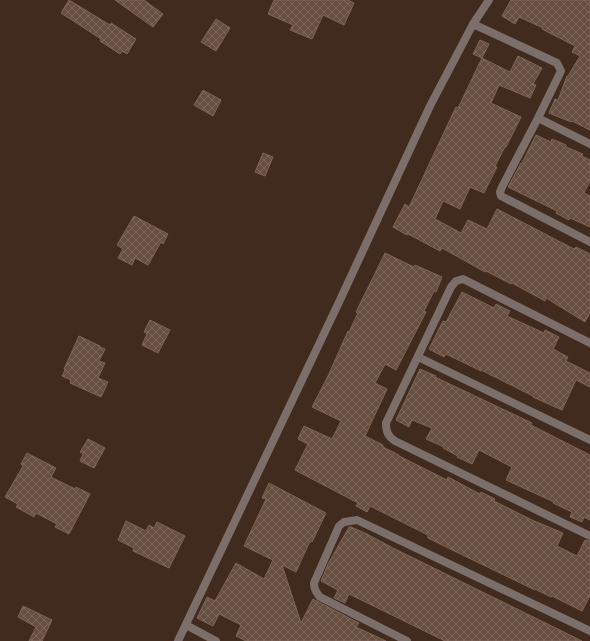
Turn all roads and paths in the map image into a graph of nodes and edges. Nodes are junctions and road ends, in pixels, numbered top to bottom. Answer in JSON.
{"nodes":[{"id":1,"x":489,"y":0,"type":"edge"},
{"id":2,"x":473,"y":24,"type":"junction"},
{"id":3,"x":538,"y":118,"type":"junction"},
{"id":4,"x":590,"y":144,"type":"edge"},
{"id":5,"x":590,"y":242,"type":"edge"},
{"id":6,"x":590,"y":343,"type":"edge"},
{"id":7,"x":418,"y":357,"type":"junction"},
{"id":8,"x":590,"y":440,"type":"edge"},
{"id":9,"x":590,"y":536,"type":"edge"},
{"id":10,"x":186,"y":625,"type":"junction"},
{"id":11,"x":590,"y":632,"type":"edge"},
{"id":12,"x":178,"y":641,"type":"edge"},
{"id":13,"x":216,"y":641,"type":"edge"},
{"id":14,"x":407,"y":641,"type":"edge"}],
"edges":[{"from":1,"to":2,"type":"street"},
{"from":2,"to":3,"type":"street"},
{"from":2,"to":10,"type":"street"},
{"from":3,"to":4,"type":"street"},
{"from":3,"to":5,"type":"street"},
{"from":6,"to":7,"type":"street"},
{"from":7,"to":8,"type":"street"},
{"from":7,"to":9,"type":"street"},
{"from":10,"to":12,"type":"street"},
{"from":10,"to":13,"type":"street"},
{"from":11,"to":14,"type":"street"}]}
